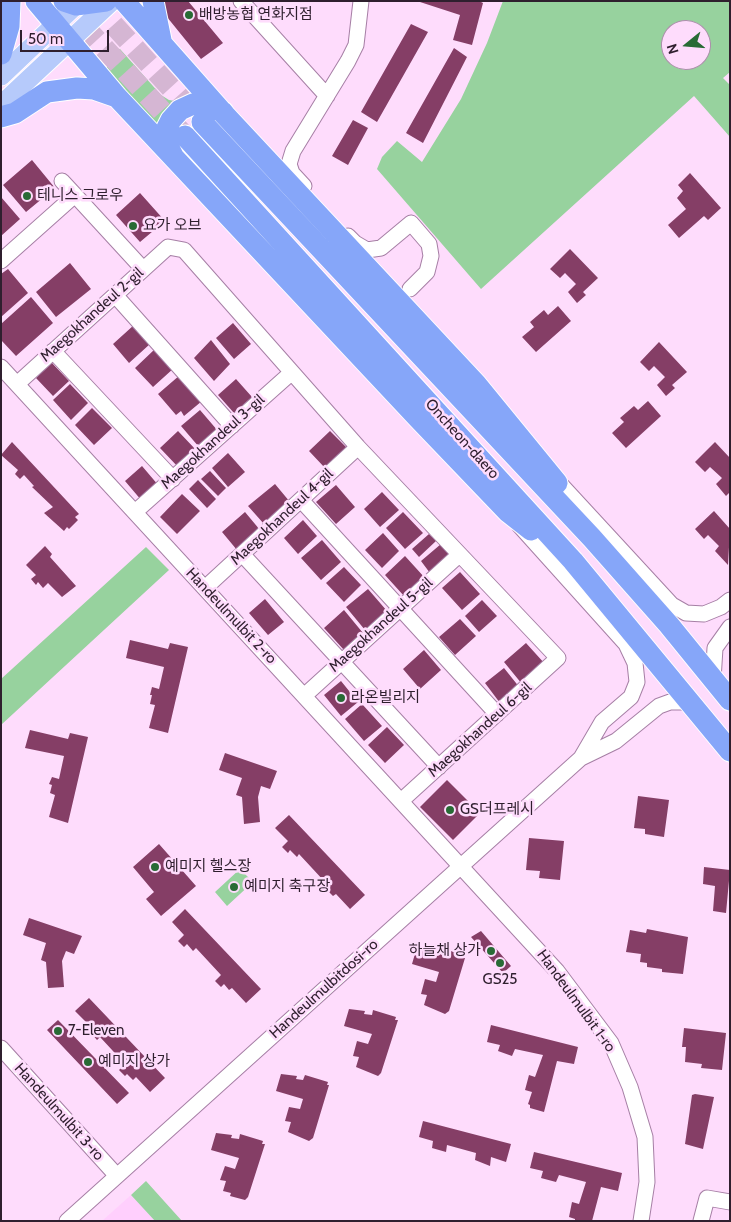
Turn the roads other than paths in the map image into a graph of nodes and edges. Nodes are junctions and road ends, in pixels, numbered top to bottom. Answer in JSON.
{"nodes":[{"id":1,"x":10,"y":1,"type":"edge"},
{"id":2,"x":36,"y":1,"type":"edge"},
{"id":3,"x":106,"y":1,"type":"edge"},
{"id":4,"x":112,"y":1,"type":"edge"},
{"id":5,"x":124,"y":1,"type":"edge"},
{"id":6,"x":152,"y":1,"type":"edge"},
{"id":7,"x":241,"y":1,"type":"edge"},
{"id":8,"x":361,"y":1,"type":"edge"},
{"id":9,"x":73,"y":2,"type":"edge"},
{"id":10,"x":56,"y":24,"type":"junction"},
{"id":11,"x":70,"y":40,"type":"junction"},
{"id":12,"x":161,"y":43,"type":"junction"},
{"id":13,"x":1,"y":54,"type":"edge"},
{"id":14,"x":1,"y":76,"type":"edge"},
{"id":15,"x":327,"y":96,"type":"junction"},
{"id":16,"x":117,"y":97,"type":"junction"},
{"id":17,"x":1,"y":105,"type":"edge"},
{"id":18,"x":223,"y":112,"type":"junction"},
{"id":19,"x":1,"y":117,"type":"edge"},
{"id":20,"x":202,"y":122,"type":"tunnel mouth"},
{"id":21,"x":185,"y":136,"type":"tunnel mouth"},
{"id":22,"x":173,"y":157,"type":"junction"},
{"id":23,"x":62,"y":181,"type":"dead end"},
{"id":24,"x":75,"y":194,"type":"junction"},
{"id":25,"x":1,"y":261,"type":"edge"},
{"id":26,"x":143,"y":269,"type":"junction"},
{"id":27,"x":410,"y":289,"type":"junction"},
{"id":28,"x":389,"y":292,"type":"junction"},
{"id":29,"x":114,"y":295,"type":"junction"},
{"id":30,"x":408,"y":312,"type":"junction"},
{"id":31,"x":53,"y":351,"type":"junction"},
{"id":32,"x":1,"y":367,"type":"edge"},
{"id":33,"x":291,"y":373,"type":"junction"},
{"id":34,"x":17,"y":384,"type":"junction"},
{"id":35,"x":232,"y":426,"type":"junction"},
{"id":36,"x":358,"y":446,"type":"junction"},
{"id":37,"x":553,"y":476,"type":"junction"},
{"id":38,"x":173,"y":479,"type":"junction"},
{"id":39,"x":301,"y":500,"type":"junction"},
{"id":40,"x":135,"y":512,"type":"junction"},
{"id":41,"x":508,"y":512,"type":"junction"},
{"id":42,"x":592,"y":538,"type":"junction"},
{"id":43,"x":242,"y":554,"type":"junction"},
{"id":44,"x":459,"y":555,"type":"junction"},
{"id":45,"x":573,"y":561,"type":"junction"},
{"id":46,"x":205,"y":588,"type":"junction"},
{"id":47,"x":730,"y":600,"type":"edge"},
{"id":48,"x":400,"y":608,"type":"junction"},
{"id":49,"x":730,"y":627,"type":"edge"},
{"id":50,"x":341,"y":662,"type":"junction"},
{"id":51,"x":713,"y":680,"type":"junction"},
{"id":52,"x":304,"y":696,"type":"junction"},
{"id":53,"x":730,"y":700,"type":"edge"},
{"id":54,"x":695,"y":709,"type":"junction"},
{"id":55,"x":497,"y":714,"type":"junction"},
{"id":56,"x":730,"y":751,"type":"edge"},
{"id":57,"x":581,"y":758,"type":"junction"},
{"id":58,"x":439,"y":767,"type":"junction"},
{"id":59,"x":401,"y":801,"type":"junction"},
{"id":60,"x":460,"y":865,"type":"junction"},
{"id":61,"x":1,"y":1048,"type":"edge"},
{"id":62,"x":116,"y":1176,"type":"junction"},
{"id":63,"x":730,"y":1202,"type":"edge"},
{"id":64,"x":68,"y":1221,"type":"edge"},
{"id":65,"x":641,"y":1221,"type":"edge"},
{"id":66,"x":700,"y":1221,"type":"edge"}],
"edges":[{"from":1,"to":13,"type":"highway"},
{"from":2,"to":10,"type":"highway"},
{"from":3,"to":9,"type":"highway"},
{"from":4,"to":11,"type":"main road"},
{"from":5,"to":12,"type":"highway"},
{"from":6,"to":12,"type":"highway"},
{"from":7,"to":15,"type":"street"},
{"from":8,"to":15,"type":"street"},
{"from":9,"to":10,"type":"main road"},
{"from":10,"to":11,"type":"highway"},
{"from":10,"to":14,"type":"main road"},
{"from":11,"to":16,"type":"highway"},
{"from":11,"to":17,"type":"main road"},
{"from":12,"to":18,"type":"highway"},
{"from":15,"to":27,"type":"street"},
{"from":16,"to":19,"type":"highway"},
{"from":16,"to":22,"type":"highway"},
{"from":18,"to":22,"type":"highway"},
{"from":18,"to":28,"type":"highway"},
{"from":20,"to":42,"type":"highway","name":"Oncheon-daero"},
{"from":21,"to":45,"type":"highway","name":"Oncheon-daero"},
{"from":22,"to":41,"type":"highway"},
{"from":23,"to":24,"type":"street"},
{"from":24,"to":25,"type":"street"},
{"from":24,"to":26,"type":"street"},
{"from":26,"to":29,"type":"street","name":"Maegokhandeul 2-gil"},
{"from":26,"to":33,"type":"street","name":"Maegokhandeul 2-gil"},
{"from":27,"to":28,"type":"street"},
{"from":27,"to":30,"type":"street"},
{"from":28,"to":30,"type":"highway"},
{"from":29,"to":31,"type":"street","name":"Maegokhandeul 2-gil"},
{"from":29,"to":35,"type":"street"},
{"from":30,"to":37,"type":"highway"},
{"from":31,"to":34,"type":"street","name":"Maegokhandeul 2-gil"},
{"from":31,"to":38,"type":"street"},
{"from":32,"to":34,"type":"street","name":"Handeulmulbit 2-ro"},
{"from":33,"to":35,"type":"street","name":"Maegokhandeul 3-gil"},
{"from":33,"to":36,"type":"street"},
{"from":34,"to":40,"type":"street","name":"Handeulmulbit 2-ro"},
{"from":35,"to":38,"type":"street","name":"Maegokhandeul 3-gil"},
{"from":36,"to":39,"type":"street","name":"Maegokhandeul 4-gil"},
{"from":36,"to":44,"type":"street"},
{"from":37,"to":42,"type":"highway"},
{"from":37,"to":47,"type":"street"},
{"from":38,"to":40,"type":"street","name":"Maegokhandeul 3-gil"},
{"from":39,"to":43,"type":"street","name":"Maegokhandeul 4-gil"},
{"from":39,"to":48,"type":"street"},
{"from":40,"to":46,"type":"street","name":"Handeulmulbit 2-ro"},
{"from":41,"to":45,"type":"highway"},
{"from":41,"to":57,"type":"street"},
{"from":42,"to":51,"type":"highway","name":"Oncheon-daero"},
{"from":43,"to":46,"type":"street","name":"Maegokhandeul 4-gil"},
{"from":43,"to":50,"type":"street"},
{"from":44,"to":48,"type":"street","name":"Maegokhandeul 5-gil"},
{"from":44,"to":55,"type":"street","name":"Maegokhandeul 6-gil"},
{"from":45,"to":54,"type":"highway","name":"Oncheon-daero"},
{"from":46,"to":52,"type":"street","name":"Handeulmulbit 2-ro"},
{"from":48,"to":50,"type":"street","name":"Maegokhandeul 5-gil"},
{"from":48,"to":55,"type":"street"},
{"from":49,"to":51,"type":"street"},
{"from":50,"to":52,"type":"street","name":"Maegokhandeul 5-gil"},
{"from":50,"to":58,"type":"street"},
{"from":51,"to":53,"type":"highway","name":"Oncheon-daero"},
{"from":52,"to":59,"type":"street","name":"Handeulmulbit 2-ro"},
{"from":54,"to":56,"type":"highway","name":"Oncheon-daero"},
{"from":54,"to":57,"type":"street"},
{"from":55,"to":58,"type":"street","name":"Maegokhandeul 6-gil"},
{"from":57,"to":60,"type":"street","name":"Handeulmulbitdosi-ro"},
{"from":58,"to":59,"type":"street","name":"Maegokhandeul 6-gil"},
{"from":59,"to":60,"type":"street","name":"Handeulmulbit 2-ro"},
{"from":60,"to":62,"type":"street","name":"Handeulmulbitdosi-ro"},
{"from":60,"to":65,"type":"street","name":"Handeulmulbit 1-ro"},
{"from":61,"to":62,"type":"street","name":"Handeulmulbit 3-ro"},
{"from":62,"to":64,"type":"street","name":"Handeulmulbitdosi-ro"},
{"from":63,"to":66,"type":"street"}]}
